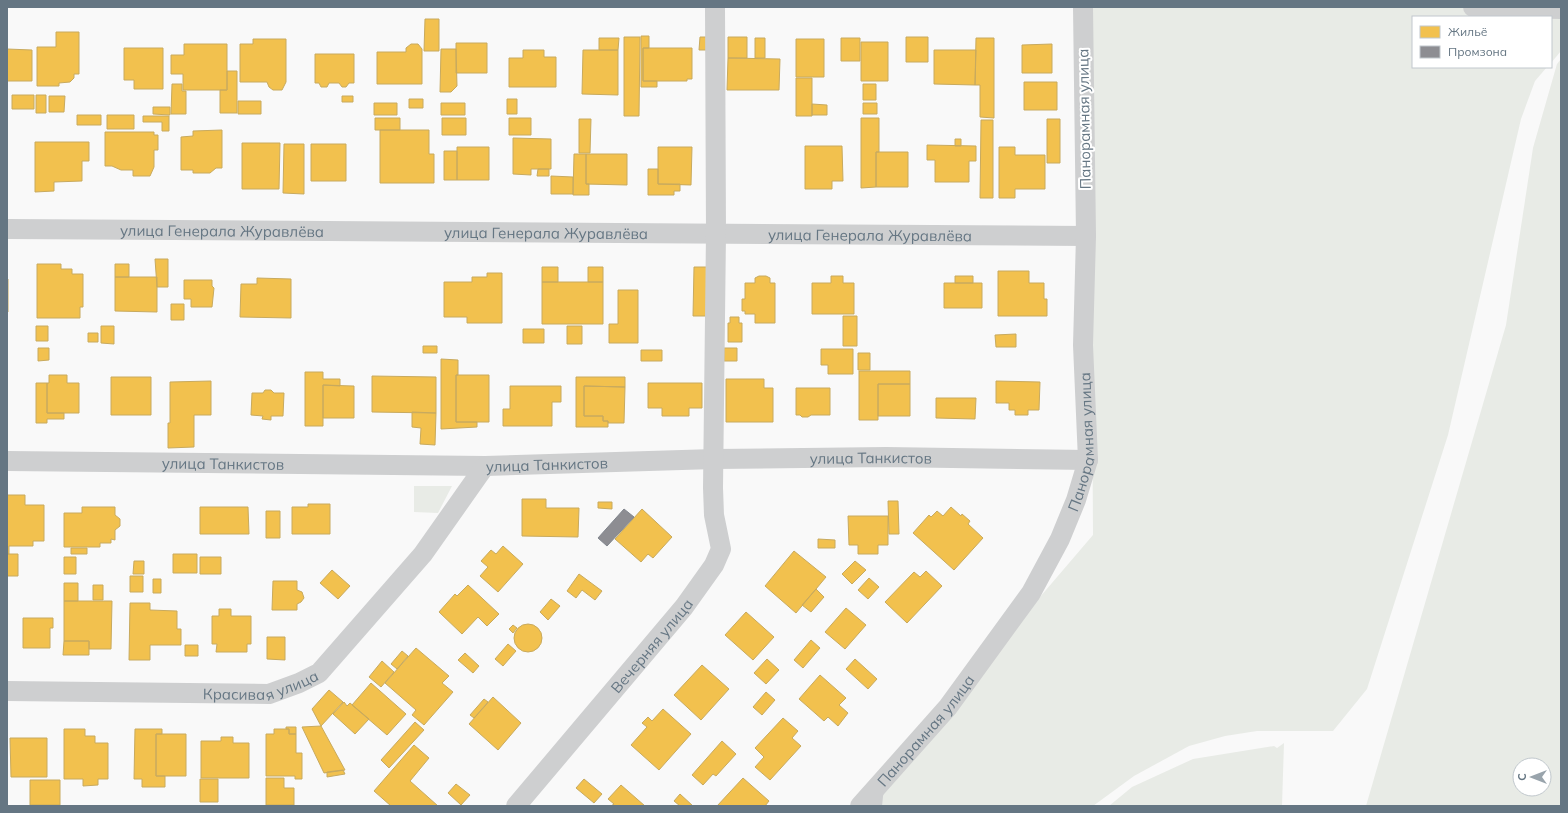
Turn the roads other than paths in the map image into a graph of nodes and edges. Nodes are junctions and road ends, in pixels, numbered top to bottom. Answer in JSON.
{"nodes":[{"id":1,"x":715,"y":7,"type":"edge"},
{"id":2,"x":1083,"y":7,"type":"edge"},
{"id":3,"x":1473,"y":7,"type":"edge"},
{"id":4,"x":1561,"y":9,"type":"edge"},
{"id":5,"x":7,"y":229,"type":"edge"},
{"id":6,"x":716,"y":233,"type":"junction"},
{"id":7,"x":1086,"y":236,"type":"junction"},
{"id":8,"x":715,"y":459,"type":"junction"},
{"id":9,"x":7,"y":460,"type":"edge"},
{"id":10,"x":1088,"y":460,"type":"junction"},
{"id":11,"x":485,"y":466,"type":"junction"},
{"id":12,"x":7,"y":691,"type":"edge"},
{"id":13,"x":879,"y":785,"type":"junction"},
{"id":14,"x":516,"y":806,"type":"edge"},
{"id":15,"x":860,"y":806,"type":"edge"},
{"id":16,"x":877,"y":806,"type":"edge"}],
"edges":[{"from":1,"to":6,"type":"street","name":"Вечерняя улица"},
{"from":2,"to":7,"type":"street","name":"Панорамная улица"},
{"from":3,"to":4,"type":"street"},
{"from":5,"to":6,"type":"street","name":"улица Генерала Журавлёва"},
{"from":6,"to":7,"type":"street","name":"улица Генерала Журавлёва"},
{"from":6,"to":8,"type":"street","name":"Вечерняя улица"},
{"from":7,"to":10,"type":"street","name":"Панорамная улица"},
{"from":8,"to":10,"type":"street","name":"улица Танкистов"},
{"from":8,"to":11,"type":"street","name":"улица Танкистов"},
{"from":8,"to":14,"type":"street","name":"Вечерняя улица"},
{"from":9,"to":11,"type":"street","name":"улица Танкистов"},
{"from":10,"to":13,"type":"street","name":"Панорамная улица"},
{"from":11,"to":12,"type":"street","name":"Красивая улица"},
{"from":13,"to":15,"type":"street","name":"Панорамная улица"},
{"from":13,"to":16,"type":"lane"}]}
